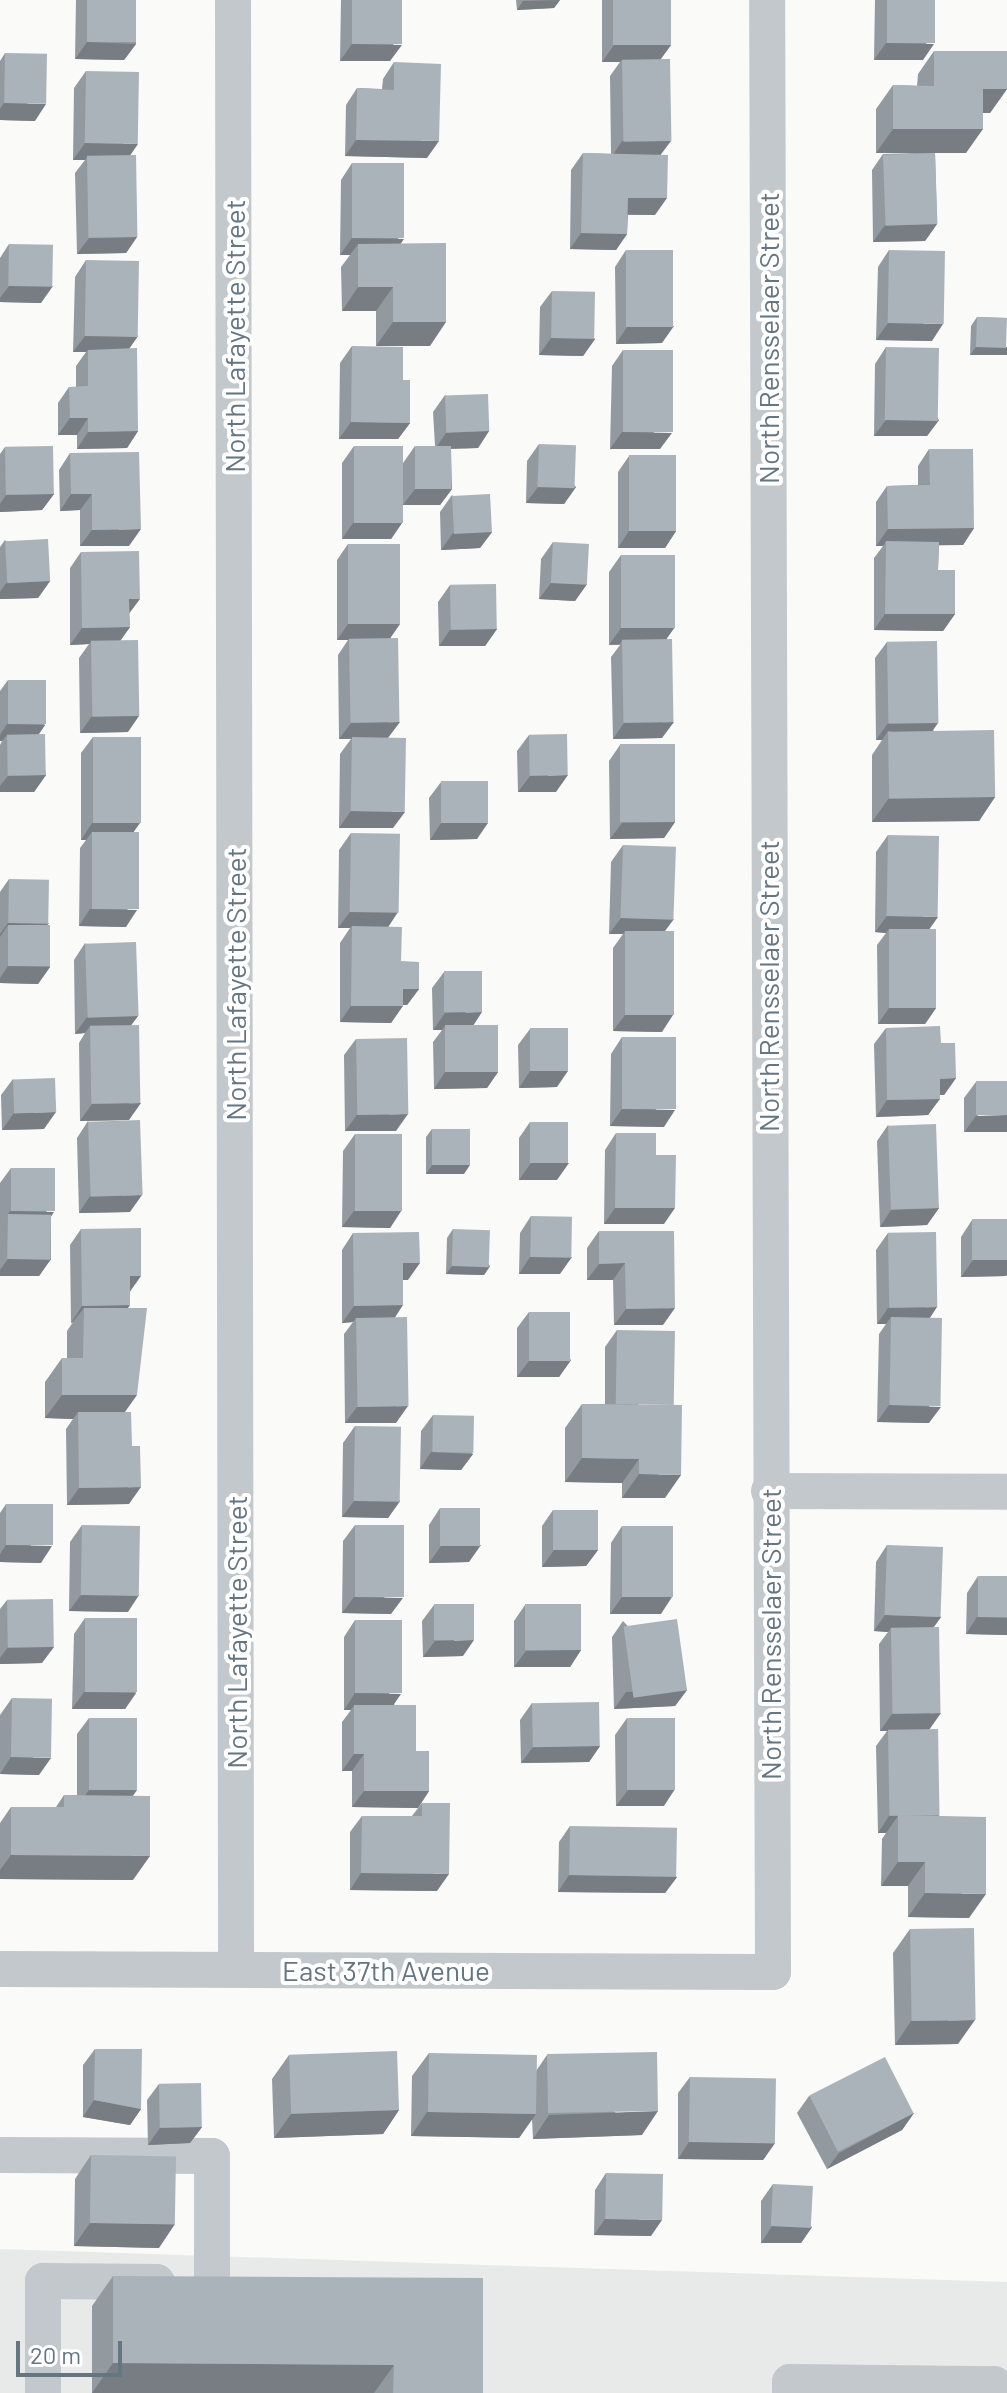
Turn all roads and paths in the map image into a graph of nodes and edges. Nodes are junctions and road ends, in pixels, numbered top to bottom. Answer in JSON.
{"nodes":[{"id":1,"x":233,"y":0,"type":"edge"},
{"id":2,"x":767,"y":0,"type":"edge"},
{"id":3,"x":769,"y":1491,"type":"junction"},
{"id":4,"x":1007,"y":1492,"type":"edge"},
{"id":5,"x":0,"y":1969,"type":"edge"},
{"id":6,"x":236,"y":1969,"type":"junction"},
{"id":7,"x":773,"y":1972,"type":"joint"},
{"id":8,"x":0,"y":2155,"type":"edge"},
{"id":9,"x":43,"y":2393,"type":"edge"},
{"id":10,"x":790,"y":2393,"type":"edge"},
{"id":11,"x":993,"y":2393,"type":"edge"}],
"edges":[{"from":1,"to":6,"type":"street","name":"North Lafayette Street"},
{"from":2,"to":3,"type":"street","name":"North Rensselaer Street"},
{"from":3,"to":4,"type":"street"},
{"from":3,"to":7,"type":"street","name":"North Rensselaer Street"},
{"from":5,"to":6,"type":"street","name":"East 37th Avenue"},
{"from":6,"to":7,"type":"street","name":"East 37th Avenue"},
{"from":8,"to":9,"type":"street"},
{"from":10,"to":11,"type":"street"}]}
